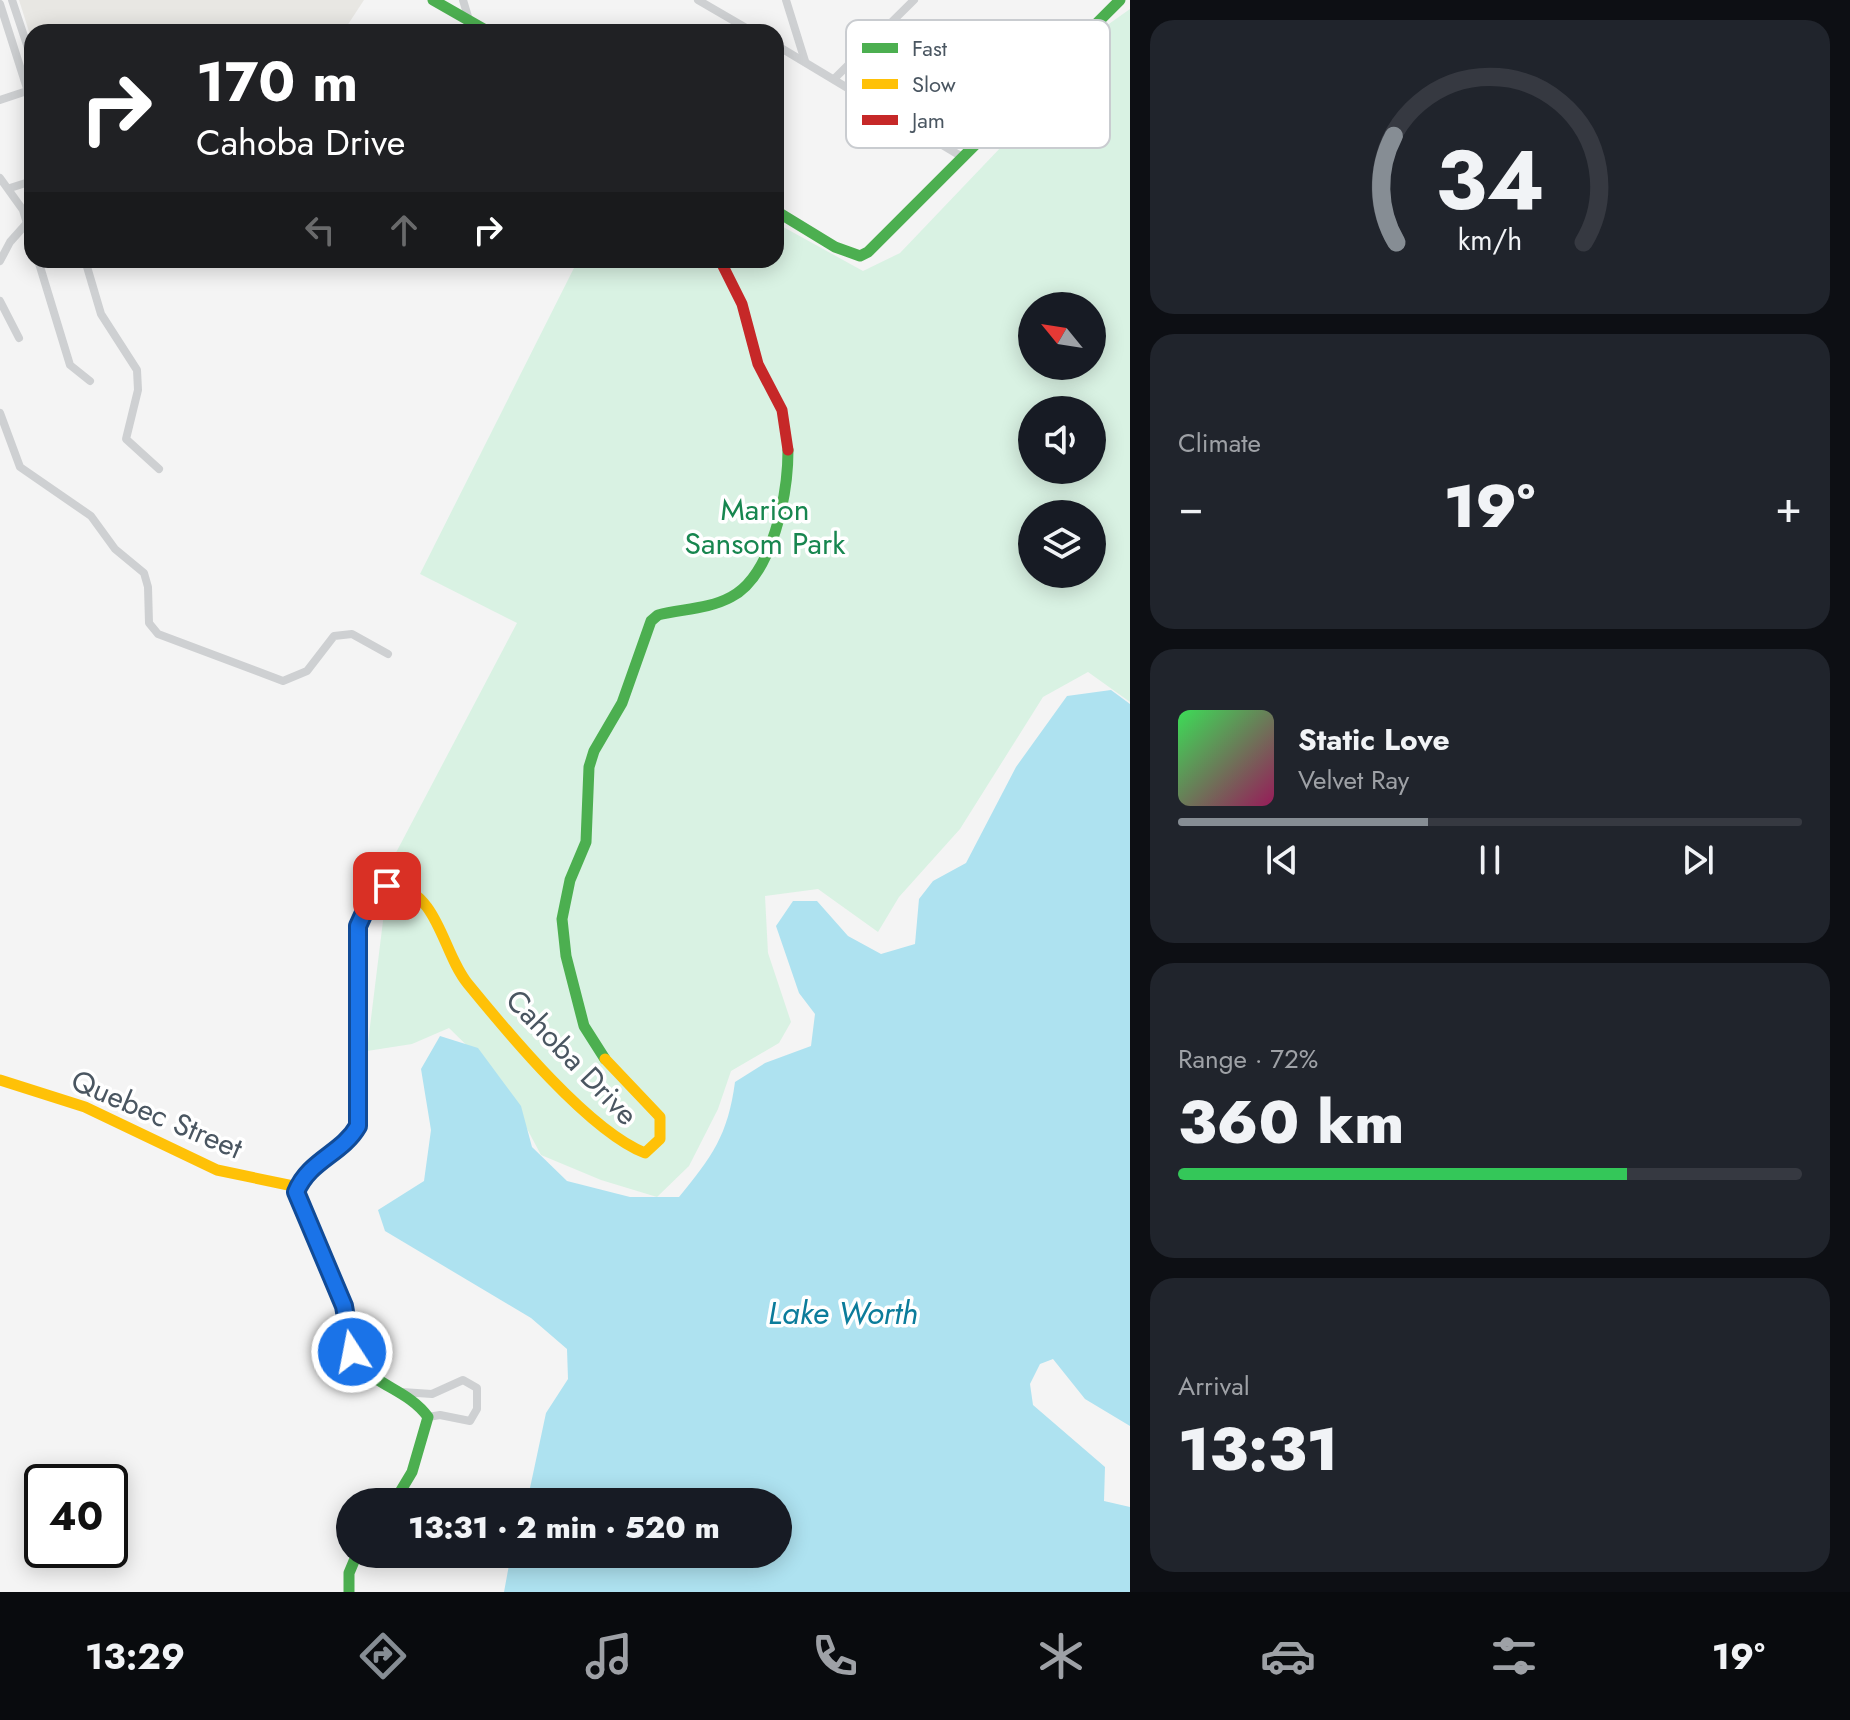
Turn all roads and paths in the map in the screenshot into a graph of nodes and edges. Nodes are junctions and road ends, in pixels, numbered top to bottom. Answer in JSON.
{"nodes":[{"id":1,"x":12,"y":0,"type":"edge"},
{"id":2,"x":433,"y":0,"type":"edge"},
{"id":3,"x":463,"y":0,"type":"edge"},
{"id":4,"x":698,"y":0,"type":"edge"},
{"id":5,"x":786,"y":0,"type":"edge"},
{"id":6,"x":914,"y":0,"type":"edge"},
{"id":7,"x":1120,"y":0,"type":"edge"},
{"id":8,"x":0,"y":4,"type":"edge"},
{"id":9,"x":894,"y":20,"type":"edge"},
{"id":10,"x":1100,"y":20,"type":"edge"},
{"id":11,"x":469,"y":21,"type":"junction"},
{"id":12,"x":474,"y":24,"type":"edge"},
{"id":13,"x":739,"y":24,"type":"edge"},
{"id":14,"x":24,"y":36,"type":"edge"},
{"id":15,"x":784,"y":50,"type":"edge"},
{"id":16,"x":805,"y":62,"type":"junction"},
{"id":17,"x":846,"y":67,"type":"edge"},
{"id":18,"x":24,"y":73,"type":"edge"},
{"id":19,"x":834,"y":79,"type":"junction"},
{"id":20,"x":846,"y":86,"type":"edge"},
{"id":21,"x":24,"y":92,"type":"edge"},
{"id":22,"x":0,"y":100,"type":"edge"},
{"id":23,"x":948,"y":148,"type":"edge"},
{"id":24,"x":974,"y":148,"type":"edge"},
{"id":25,"x":964,"y":158,"type":"junction"},
{"id":26,"x":0,"y":178,"type":"edge"},
{"id":27,"x":24,"y":184,"type":"edge"},
{"id":28,"x":10,"y":188,"type":"junction"},
{"id":29,"x":784,"y":216,"type":"edge"},
{"id":30,"x":24,"y":217,"type":"edge"},
{"id":31,"x":24,"y":226,"type":"edge"},
{"id":32,"x":0,"y":261,"type":"edge"},
{"id":33,"x":40,"y":268,"type":"edge"},
{"id":34,"x":87,"y":268,"type":"edge"},
{"id":35,"x":724,"y":268,"type":"edge"},
{"id":36,"x":0,"y":301,"type":"edge"},
{"id":37,"x":19,"y":338,"type":"dead end"},
{"id":38,"x":90,"y":381,"type":"dead end"},
{"id":39,"x":0,"y":413,"type":"edge"},
{"id":40,"x":159,"y":469,"type":"dead end"},
{"id":41,"x":388,"y":654,"type":"dead end"},
{"id":42,"x":0,"y":1080,"type":"edge"},
{"id":43,"x":298,"y":1187,"type":"junction"},
{"id":44,"x":402,"y":1392,"type":"junction"},
{"id":45,"x":428,"y":1417,"type":"junction"},
{"id":46,"x":402,"y":1488,"type":"edge"},
{"id":47,"x":351,"y":1568,"type":"edge"},
{"id":48,"x":349,"y":1592,"type":"edge"}],
"edges":[{"from":1,"to":14,"type":"street"},
{"from":2,"to":11,"type":"street"},
{"from":3,"to":11,"type":"street"},
{"from":4,"to":13,"type":"street"},
{"from":5,"to":16,"type":"street"},
{"from":6,"to":9,"type":"street"},
{"from":7,"to":10,"type":"street"},
{"from":8,"to":18,"type":"street"},
{"from":11,"to":12,"type":"street"},
{"from":15,"to":16,"type":"street"},
{"from":16,"to":19,"type":"street"},
{"from":17,"to":19,"type":"street"},
{"from":19,"to":20,"type":"street"},
{"from":21,"to":22,"type":"street"},
{"from":23,"to":25,"type":"street"},
{"from":24,"to":25,"type":"street"},
{"from":25,"to":29,"type":"street"},
{"from":26,"to":28,"type":"street"},
{"from":27,"to":28,"type":"street"},
{"from":28,"to":30,"type":"street"},
{"from":31,"to":32,"type":"street"},
{"from":33,"to":38,"type":"street"},
{"from":34,"to":40,"type":"street"},
{"from":35,"to":43,"type":"street","name":"Cahoba Drive"},
{"from":36,"to":37,"type":"street"},
{"from":39,"to":41,"type":"street"},
{"from":42,"to":43,"type":"street","name":"Quebec Street"},
{"from":43,"to":44,"type":"street"},
{"from":44,"to":45,"type":"street"},
{"from":44,"to":45,"type":"street"},
{"from":45,"to":46,"type":"street"},
{"from":47,"to":48,"type":"street"}]}
